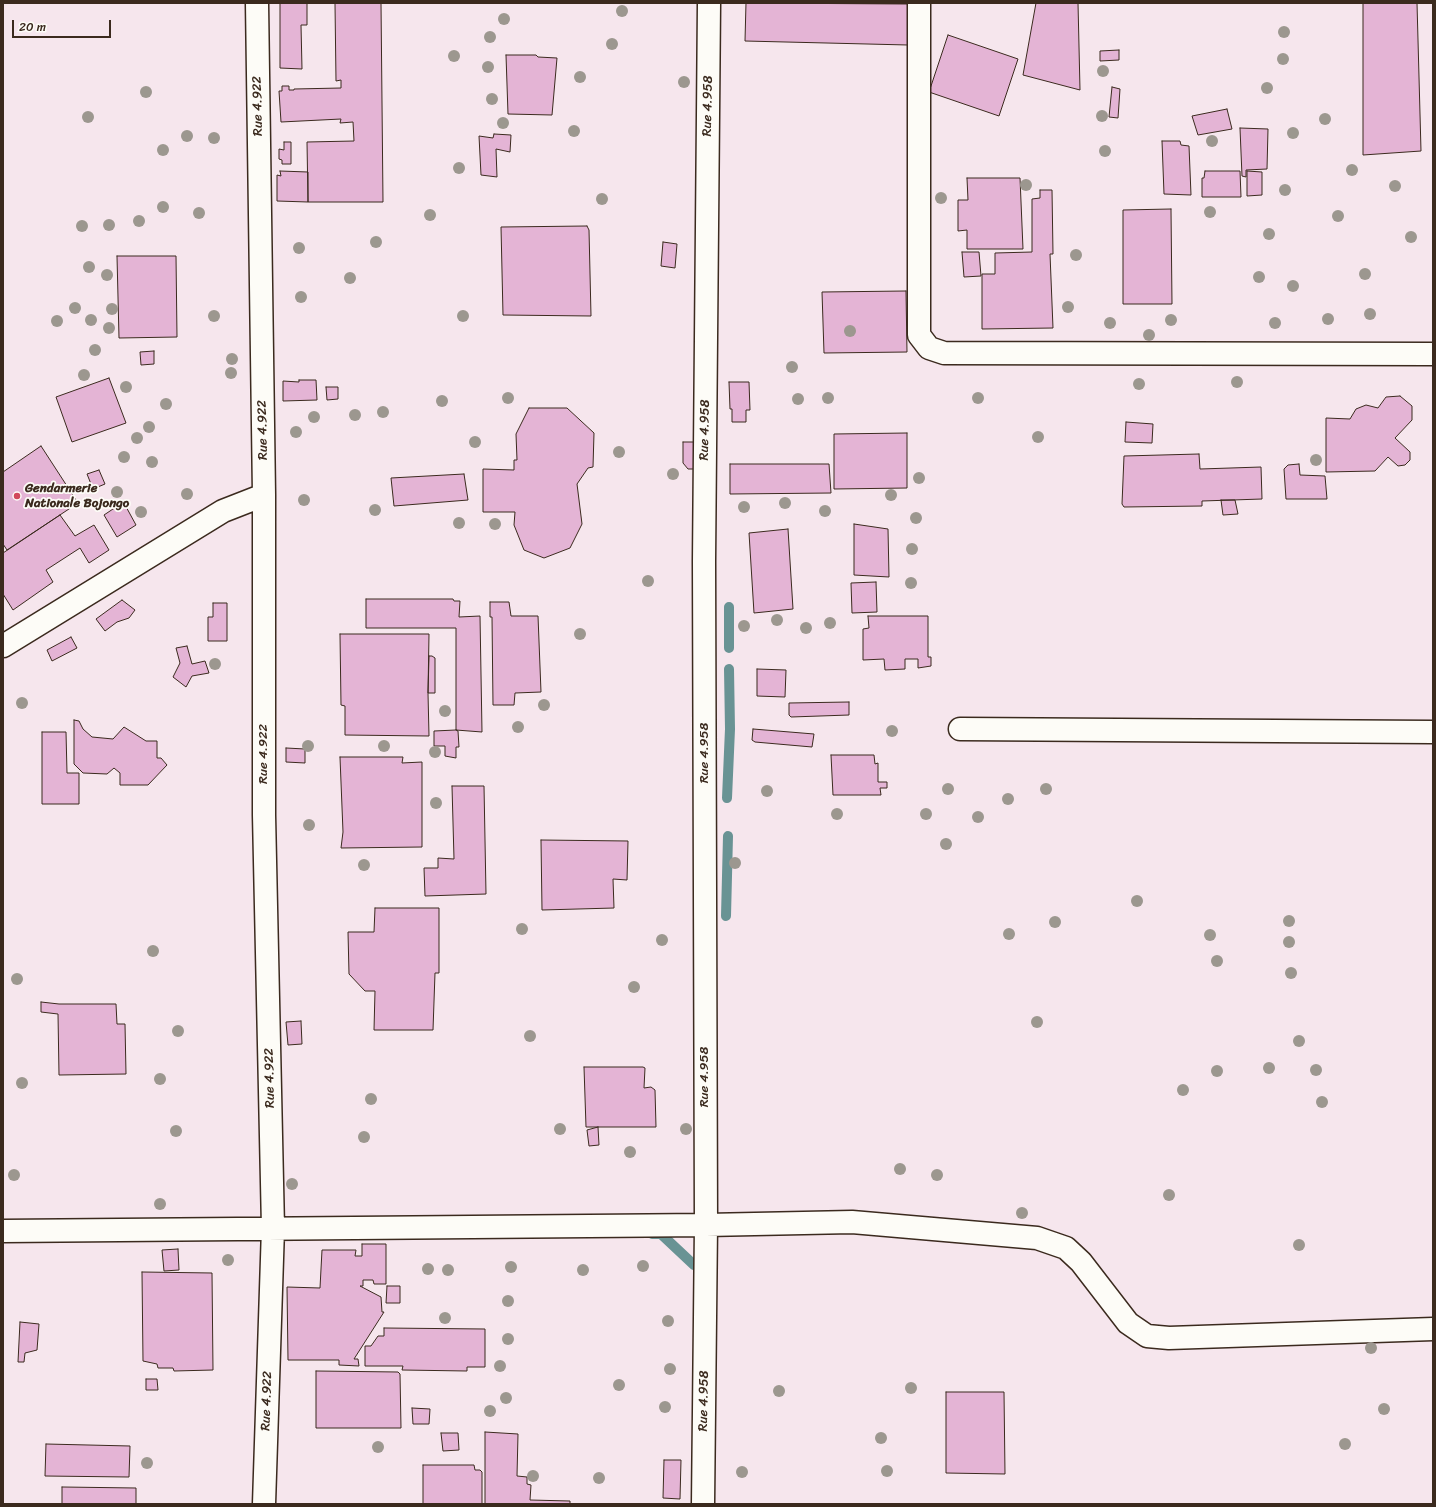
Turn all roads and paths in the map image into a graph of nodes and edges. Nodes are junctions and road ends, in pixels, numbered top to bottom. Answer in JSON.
{"nodes":[{"id":1,"x":257,"y":3,"type":"edge"},
{"id":2,"x":709,"y":3,"type":"edge"},
{"id":3,"x":919,"y":3,"type":"edge"},
{"id":4,"x":1433,"y":354,"type":"edge"},
{"id":5,"x":264,"y":495,"type":"junction"},
{"id":6,"x":3,"y":646,"type":"edge"},
{"id":7,"x":960,"y":729,"type":"dead end"},
{"id":8,"x":1433,"y":732,"type":"edge"},
{"id":9,"x":706,"y":1226,"type":"junction"},
{"id":10,"x":273,"y":1228,"type":"junction"},
{"id":11,"x":3,"y":1231,"type":"edge"},
{"id":12,"x":1433,"y":1329,"type":"edge"},
{"id":13,"x":264,"y":1504,"type":"edge"},
{"id":14,"x":703,"y":1504,"type":"edge"}],
"edges":[{"from":1,"to":5,"type":"street","name":"Rue 4.922"},
{"from":2,"to":9,"type":"street","name":"Rue 4.958"},
{"from":3,"to":4,"type":"street"},
{"from":5,"to":6,"type":"street"},
{"from":5,"to":10,"type":"street","name":"Rue 4.922"},
{"from":7,"to":8,"type":"street"},
{"from":9,"to":10,"type":"street"},
{"from":9,"to":12,"type":"street"},
{"from":9,"to":14,"type":"street","name":"Rue 4.958"},
{"from":10,"to":11,"type":"street"},
{"from":10,"to":13,"type":"street","name":"Rue 4.922"}]}
